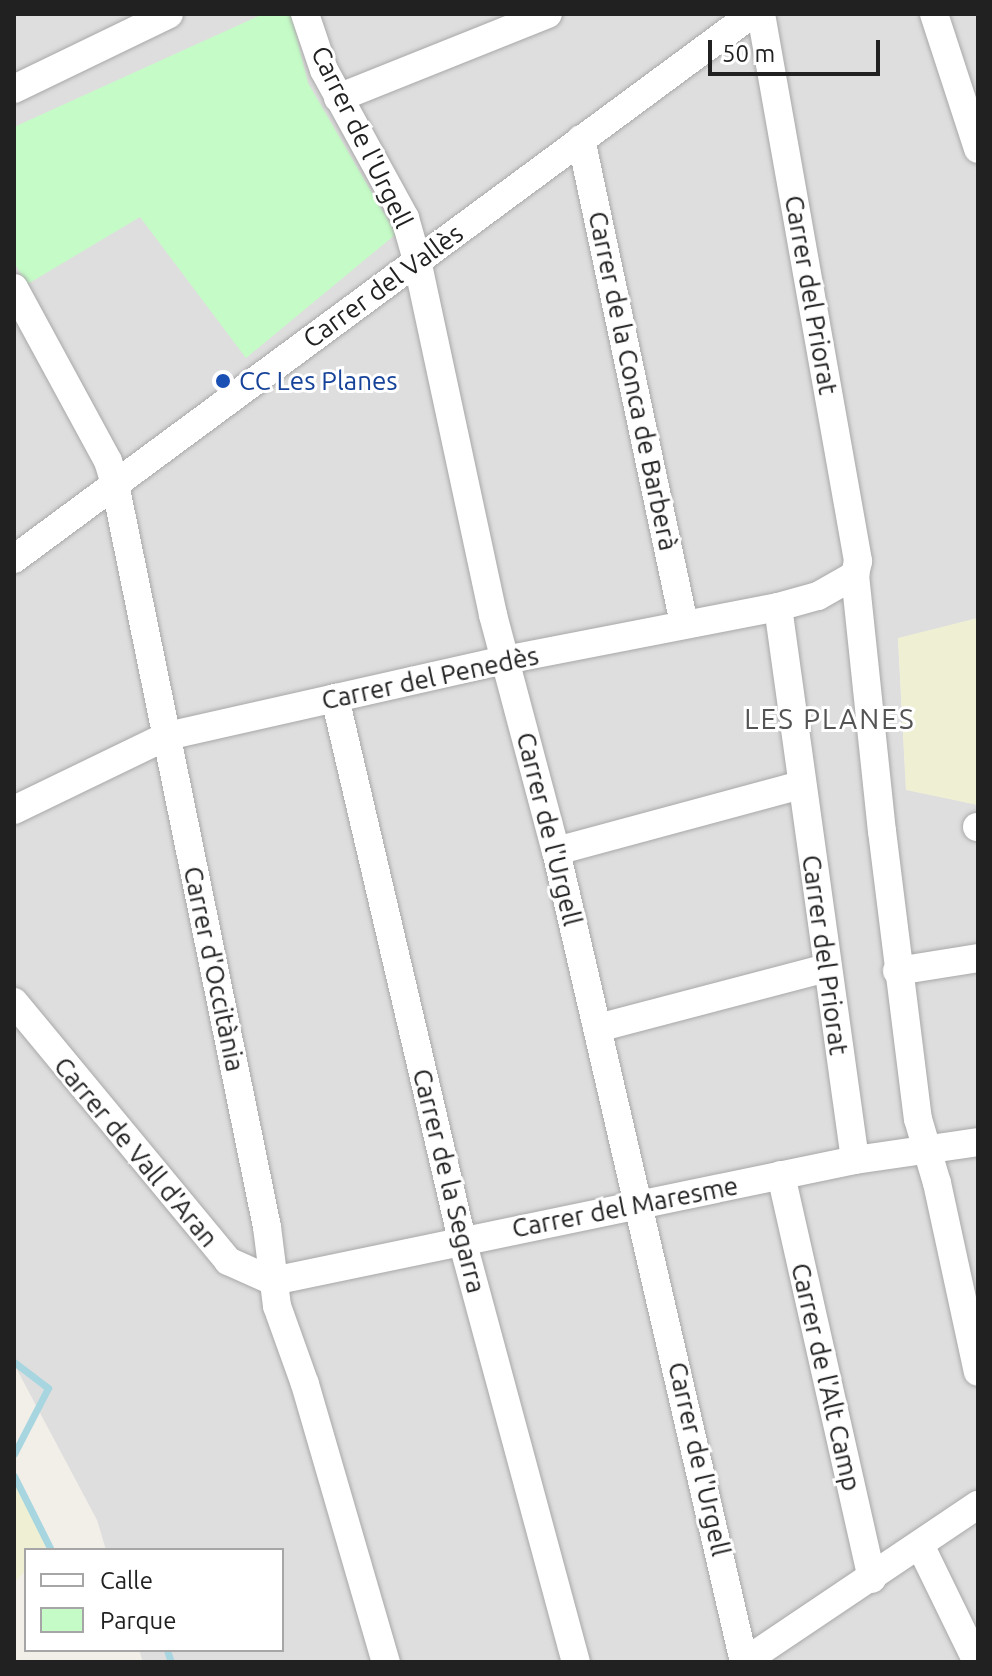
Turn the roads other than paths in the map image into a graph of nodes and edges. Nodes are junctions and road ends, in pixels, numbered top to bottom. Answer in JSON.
{"nodes":[{"id":1,"x":169,"y":14,"type":"edge"},
{"id":2,"x":305,"y":14,"type":"edge"},
{"id":3,"x":548,"y":14,"type":"edge"},
{"id":4,"x":752,"y":14,"type":"edge"},
{"id":5,"x":761,"y":14,"type":"edge"},
{"id":6,"x":934,"y":14,"type":"edge"},
{"id":7,"x":14,"y":89,"type":"edge"},
{"id":8,"x":338,"y":98,"type":"junction"},
{"id":9,"x":581,"y":139,"type":"junction"},
{"id":10,"x":978,"y":149,"type":"edge"},
{"id":11,"x":417,"y":260,"type":"junction"},
{"id":12,"x":14,"y":288,"type":"edge"},
{"id":13,"x":115,"y":484,"type":"junction"},
{"id":14,"x":14,"y":559,"type":"edge"},
{"id":15,"x":855,"y":575,"type":"junction"},
{"id":16,"x":778,"y":607,"type":"junction"},
{"id":17,"x":684,"y":624,"type":"junction"},
{"id":18,"x":505,"y":660,"type":"junction"},
{"id":19,"x":335,"y":698,"type":"junction"},
{"id":20,"x":167,"y":736,"type":"junction"},
{"id":21,"x":800,"y":785,"type":"junction"},
{"id":22,"x":14,"y":810,"type":"edge"},
{"id":23,"x":556,"y":851,"type":"junction"},
{"id":24,"x":978,"y":958,"type":"edge"},
{"id":25,"x":826,"y":968,"type":"junction"},
{"id":26,"x":897,"y":971,"type":"junction"},
{"id":27,"x":14,"y":1002,"type":"edge"},
{"id":28,"x":598,"y":1028,"type":"junction"},
{"id":29,"x":978,"y":1142,"type":"edge"},
{"id":30,"x":927,"y":1150,"type":"junction"},
{"id":31,"x":855,"y":1160,"type":"junction"},
{"id":32,"x":781,"y":1175,"type":"junction"},
{"id":33,"x":638,"y":1203,"type":"junction"},
{"id":34,"x":462,"y":1240,"type":"junction"},
{"id":35,"x":273,"y":1281,"type":"junction"},
{"id":36,"x":978,"y":1372,"type":"edge"},
{"id":37,"x":978,"y":1505,"type":"edge"},
{"id":38,"x":921,"y":1547,"type":"junction"},
{"id":39,"x":872,"y":1579,"type":"junction"},
{"id":40,"x":386,"y":1662,"type":"edge"},
{"id":41,"x":576,"y":1662,"type":"edge"},
{"id":42,"x":744,"y":1662,"type":"edge"},
{"id":43,"x":977,"y":1662,"type":"edge"}],
"edges":[{"from":1,"to":7,"type":"street"},
{"from":2,"to":8,"type":"street","name":"Carrer de l'Urgell"},
{"from":3,"to":8,"type":"street"},
{"from":4,"to":9,"type":"street","name":"Carrer del Vallès"},
{"from":5,"to":15,"type":"street","name":"Carrer del Priorat"},
{"from":6,"to":10,"type":"street"},
{"from":8,"to":11,"type":"street","name":"Carrer de l'Urgell"},
{"from":9,"to":11,"type":"street","name":"Carrer del Vallès"},
{"from":9,"to":17,"type":"street","name":"Carrer de la Conca de Barberà"},
{"from":11,"to":13,"type":"street","name":"Carrer del Vallès"},
{"from":11,"to":18,"type":"street","name":"Carrer de l'Urgell"},
{"from":12,"to":13,"type":"street","name":"Carrer d'Occitània"},
{"from":13,"to":14,"type":"street","name":"Carrer del Vallès"},
{"from":13,"to":20,"type":"street","name":"Carrer d'Occitània"},
{"from":15,"to":16,"type":"street","name":"Carrer del Penedès"},
{"from":15,"to":26,"type":"street","name":"Carrer del Priorat"},
{"from":16,"to":17,"type":"street","name":"Carrer del Penedès"},
{"from":16,"to":21,"type":"street","name":"Carrer del Priorat"},
{"from":17,"to":18,"type":"street","name":"Carrer del Penedès"},
{"from":18,"to":19,"type":"street","name":"Carrer del Penedès"},
{"from":18,"to":23,"type":"street","name":"Carrer de l'Urgell"},
{"from":19,"to":20,"type":"street","name":"Carrer del Penedès"},
{"from":19,"to":34,"type":"street","name":"Carrer de la Segarra"},
{"from":20,"to":22,"type":"street","name":"Carrer del Penedès"},
{"from":20,"to":35,"type":"street","name":"Carrer d'Occitània"},
{"from":21,"to":23,"type":"street"},
{"from":21,"to":25,"type":"street","name":"Carrer del Priorat"},
{"from":23,"to":28,"type":"street","name":"Carrer de l'Urgell"},
{"from":24,"to":26,"type":"street"},
{"from":25,"to":28,"type":"street"},
{"from":25,"to":31,"type":"street","name":"Carrer del Priorat"},
{"from":26,"to":30,"type":"street"},
{"from":27,"to":35,"type":"street","name":"Carrer de Vall d'Aran"},
{"from":28,"to":33,"type":"street","name":"Carrer de l'Urgell"},
{"from":29,"to":30,"type":"street","name":"Carrer del Maresme"},
{"from":30,"to":31,"type":"street","name":"Carrer del Maresme"},
{"from":30,"to":36,"type":"street"},
{"from":31,"to":32,"type":"street","name":"Carrer del Maresme"},
{"from":32,"to":33,"type":"street","name":"Carrer del Maresme"},
{"from":32,"to":39,"type":"street","name":"Carrer de l'Alt Camp"},
{"from":33,"to":34,"type":"street","name":"Carrer del Maresme"},
{"from":33,"to":42,"type":"street","name":"Carrer de l'Urgell"},
{"from":34,"to":35,"type":"street","name":"Carrer del Maresme"},
{"from":34,"to":41,"type":"street","name":"Carrer de la Segarra"},
{"from":35,"to":40,"type":"street","name":"Carrer d'Occitània"},
{"from":37,"to":38,"type":"street"},
{"from":38,"to":39,"type":"street"},
{"from":38,"to":43,"type":"street"},
{"from":39,"to":42,"type":"street"}]}
